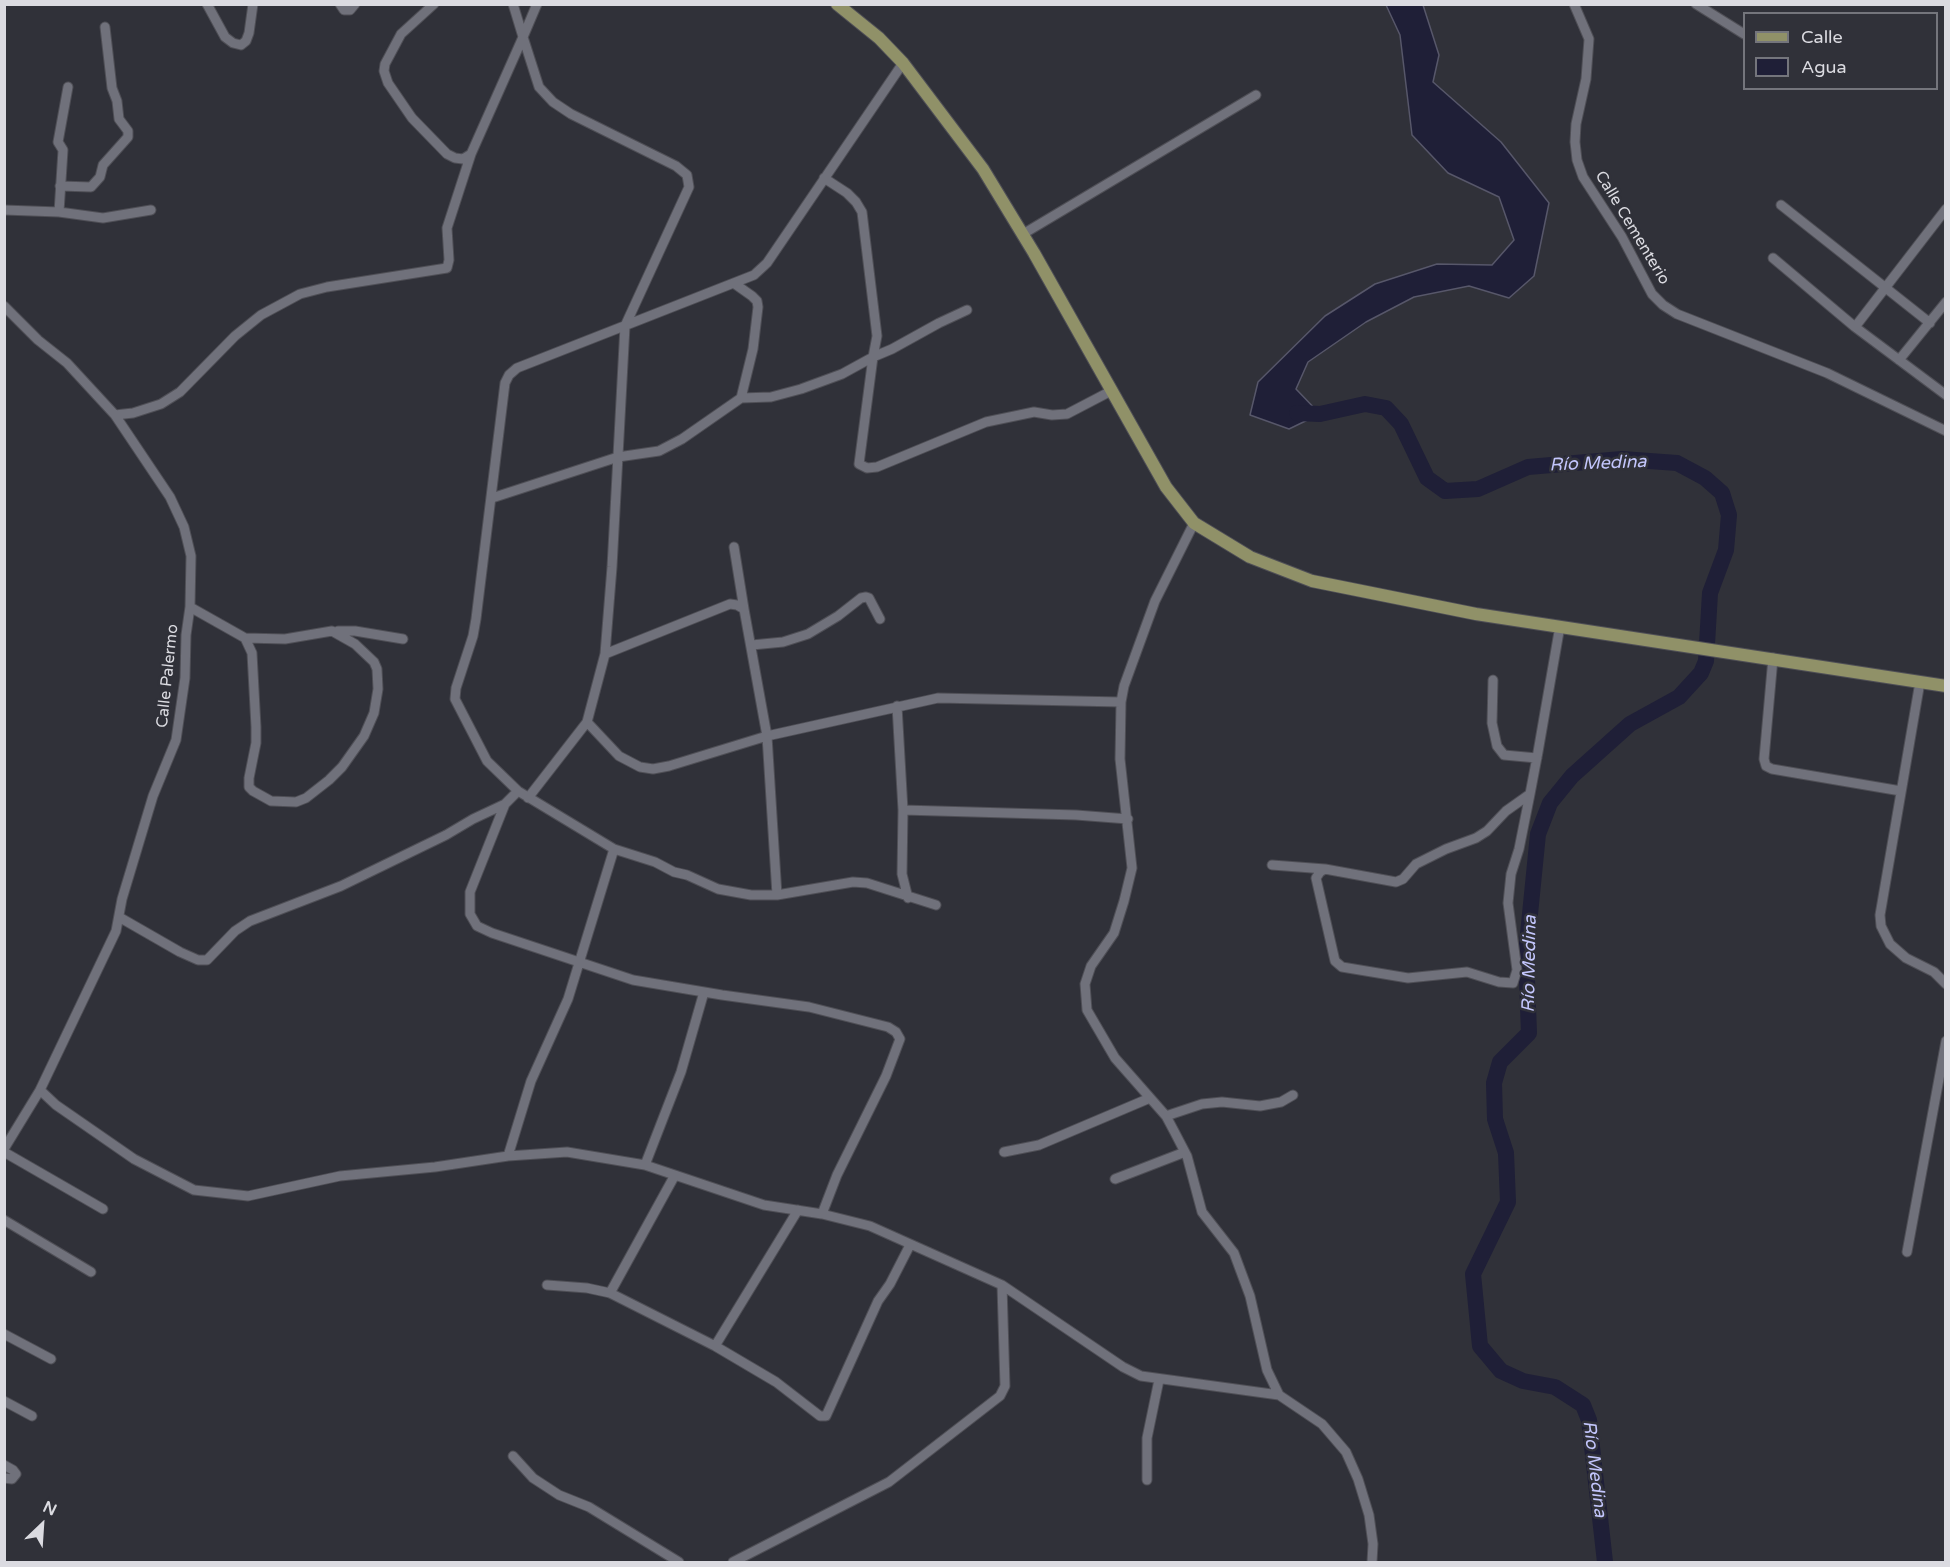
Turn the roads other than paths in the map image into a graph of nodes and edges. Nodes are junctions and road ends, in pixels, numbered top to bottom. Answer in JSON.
{"nodes":[{"id":1,"x":207,"y":4,"type":"edge"},
{"id":2,"x":252,"y":4,"type":"edge"},
{"id":3,"x":340,"y":4,"type":"edge"},
{"id":4,"x":355,"y":4,"type":"edge"},
{"id":5,"x":435,"y":4,"type":"edge"},
{"id":6,"x":513,"y":4,"type":"edge"},
{"id":7,"x":537,"y":4,"type":"edge"},
{"id":8,"x":837,"y":4,"type":"edge"},
{"id":9,"x":1574,"y":4,"type":"edge"},
{"id":10,"x":1696,"y":4,"type":"edge"},
{"id":11,"x":105,"y":27,"type":"dead end"},
{"id":12,"x":1743,"y":33,"type":"edge"},
{"id":13,"x":523,"y":37,"type":"junction"},
{"id":14,"x":903,"y":63,"type":"junction"},
{"id":15,"x":68,"y":87,"type":"dead end"},
{"id":16,"x":1256,"y":95,"type":"dead end"},
{"id":17,"x":471,"y":154,"type":"junction"},
{"id":18,"x":824,"y":178,"type":"junction"},
{"id":19,"x":60,"y":186,"type":"junction"},
{"id":20,"x":1781,"y":206,"type":"dead end"},
{"id":21,"x":1946,"y":209,"type":"edge"},
{"id":22,"x":4,"y":210,"type":"edge"},
{"id":23,"x":151,"y":210,"type":"dead end"},
{"id":24,"x":59,"y":212,"type":"junction"},
{"id":25,"x":1023,"y":234,"type":"junction"},
{"id":26,"x":1773,"y":258,"type":"dead end"},
{"id":27,"x":735,"y":284,"type":"junction"},
{"id":28,"x":1886,"y":289,"type":"junction"},
{"id":29,"x":1946,"y":302,"type":"edge"},
{"id":30,"x":4,"y":306,"type":"edge"},
{"id":31,"x":968,"y":310,"type":"dead end"},
{"id":32,"x":1930,"y":323,"type":"junction"},
{"id":33,"x":625,"y":327,"type":"junction"},
{"id":34,"x":1855,"y":327,"type":"junction"},
{"id":35,"x":873,"y":357,"type":"junction"},
{"id":36,"x":1899,"y":360,"type":"junction"},
{"id":37,"x":1111,"y":391,"type":"junction"},
{"id":38,"x":1946,"y":395,"type":"edge"},
{"id":39,"x":741,"y":398,"type":"junction"},
{"id":40,"x":115,"y":415,"type":"junction"},
{"id":41,"x":1946,"y":431,"type":"edge"},
{"id":42,"x":618,"y":457,"type":"junction"},
{"id":43,"x":492,"y":498,"type":"junction"},
{"id":44,"x":1194,"y":523,"type":"junction"},
{"id":45,"x":734,"y":547,"type":"dead end"},
{"id":46,"x":190,"y":607,"type":"junction"},
{"id":47,"x":744,"y":609,"type":"junction"},
{"id":48,"x":880,"y":619,"type":"dead end"},
{"id":49,"x":1560,"y":626,"type":"junction"},
{"id":50,"x":332,"y":631,"type":"junction"},
{"id":51,"x":245,"y":638,"type":"junction"},
{"id":52,"x":403,"y":639,"type":"dead end"},
{"id":53,"x":752,"y":645,"type":"junction"},
{"id":54,"x":605,"y":654,"type":"junction"},
{"id":55,"x":1773,"y":658,"type":"junction"},
{"id":56,"x":1493,"y":680,"type":"dead end"},
{"id":57,"x":1920,"y":682,"type":"junction"},
{"id":58,"x":1946,"y":686,"type":"edge"},
{"id":59,"x":1121,"y":702,"type":"junction"},
{"id":60,"x":897,"y":706,"type":"junction"},
{"id":61,"x":587,"y":722,"type":"junction"},
{"id":62,"x":767,"y":736,"type":"junction"},
{"id":63,"x":1537,"y":758,"type":"junction"},
{"id":64,"x":518,"y":791,"type":"junction"},
{"id":65,"x":1901,"y":791,"type":"junction"},
{"id":66,"x":1530,"y":794,"type":"junction"},
{"id":67,"x":528,"y":798,"type":"junction"},
{"id":68,"x":505,"y":804,"type":"junction"},
{"id":69,"x":903,"y":810,"type":"junction"},
{"id":70,"x":1128,"y":819,"type":"junction"},
{"id":71,"x":614,"y":849,"type":"junction"},
{"id":72,"x":1272,"y":865,"type":"dead end"},
{"id":73,"x":1325,"y":869,"type":"junction"},
{"id":74,"x":777,"y":895,"type":"junction"},
{"id":75,"x":908,"y":897,"type":"junction"},
{"id":76,"x":936,"y":905,"type":"dead end"},
{"id":77,"x":119,"y":917,"type":"junction"},
{"id":78,"x":580,"y":962,"type":"junction"},
{"id":79,"x":1946,"y":984,"type":"edge"},
{"id":80,"x":704,"y":992,"type":"junction"},
{"id":81,"x":1946,"y":1041,"type":"edge"},
{"id":82,"x":40,"y":1090,"type":"junction"},
{"id":83,"x":1293,"y":1095,"type":"dead end"},
{"id":84,"x":1150,"y":1098,"type":"junction"},
{"id":85,"x":1166,"y":1116,"type":"junction"},
{"id":86,"x":4,"y":1151,"type":"edge"},
{"id":87,"x":1004,"y":1152,"type":"dead end"},
{"id":88,"x":1185,"y":1152,"type":"junction"},
{"id":89,"x":508,"y":1156,"type":"junction"},
{"id":90,"x":645,"y":1165,"type":"junction"},
{"id":91,"x":675,"y":1175,"type":"junction"},
{"id":92,"x":1115,"y":1179,"type":"dead end"},
{"id":93,"x":103,"y":1209,"type":"dead end"},
{"id":94,"x":798,"y":1210,"type":"junction"},
{"id":95,"x":822,"y":1214,"type":"junction"},
{"id":96,"x":4,"y":1220,"type":"edge"},
{"id":97,"x":910,"y":1245,"type":"junction"},
{"id":98,"x":1907,"y":1252,"type":"dead end"},
{"id":99,"x":91,"y":1272,"type":"dead end"},
{"id":100,"x":547,"y":1285,"type":"dead end"},
{"id":101,"x":1002,"y":1285,"type":"junction"},
{"id":102,"x":610,"y":1293,"type":"junction"},
{"id":103,"x":4,"y":1334,"type":"edge"},
{"id":104,"x":715,"y":1346,"type":"junction"},
{"id":105,"x":51,"y":1359,"type":"dead end"},
{"id":106,"x":1160,"y":1380,"type":"junction"},
{"id":107,"x":1279,"y":1395,"type":"junction"},
{"id":108,"x":4,"y":1401,"type":"edge"},
{"id":109,"x":32,"y":1416,"type":"dead end"},
{"id":110,"x":513,"y":1456,"type":"dead end"},
{"id":111,"x":4,"y":1465,"type":"edge"},
{"id":112,"x":4,"y":1478,"type":"edge"},
{"id":113,"x":1147,"y":1480,"type":"dead end"},
{"id":114,"x":679,"y":1563,"type":"edge"},
{"id":115,"x":733,"y":1563,"type":"edge"},
{"id":116,"x":1372,"y":1563,"type":"edge"}],
"edges":[{"from":1,"to":2,"type":"street"},
{"from":3,"to":4,"type":"street"},
{"from":5,"to":17,"type":"street"},
{"from":6,"to":13,"type":"street"},
{"from":7,"to":13,"type":"street"},
{"from":8,"to":14,"type":"main road"},
{"from":9,"to":41,"type":"street","name":"Calle Cementerio"},
{"from":10,"to":12,"type":"street"},
{"from":11,"to":19,"type":"street"},
{"from":13,"to":17,"type":"street"},
{"from":13,"to":33,"type":"street"},
{"from":14,"to":18,"type":"street"},
{"from":14,"to":25,"type":"main road"},
{"from":15,"to":19,"type":"street"},
{"from":16,"to":25,"type":"street"},
{"from":17,"to":40,"type":"street"},
{"from":18,"to":27,"type":"street"},
{"from":18,"to":35,"type":"street"},
{"from":19,"to":24,"type":"street"},
{"from":20,"to":28,"type":"street"},
{"from":21,"to":28,"type":"street"},
{"from":22,"to":24,"type":"street"},
{"from":23,"to":24,"type":"street"},
{"from":25,"to":37,"type":"main road"},
{"from":26,"to":34,"type":"street"},
{"from":27,"to":33,"type":"street"},
{"from":27,"to":39,"type":"street"},
{"from":28,"to":32,"type":"street"},
{"from":28,"to":34,"type":"street"},
{"from":29,"to":32,"type":"street"},
{"from":30,"to":40,"type":"street","name":"Calle Palermo"},
{"from":31,"to":35,"type":"street"},
{"from":32,"to":36,"type":"street"},
{"from":33,"to":42,"type":"street"},
{"from":33,"to":43,"type":"street"},
{"from":34,"to":36,"type":"street"},
{"from":35,"to":37,"type":"street"},
{"from":35,"to":39,"type":"street"},
{"from":36,"to":38,"type":"street"},
{"from":37,"to":44,"type":"main road"},
{"from":39,"to":42,"type":"street"},
{"from":40,"to":46,"type":"street","name":"Calle Palermo"},
{"from":42,"to":43,"type":"street"},
{"from":42,"to":54,"type":"street"},
{"from":43,"to":64,"type":"street"},
{"from":44,"to":49,"type":"main road"},
{"from":44,"to":59,"type":"street"},
{"from":45,"to":47,"type":"street"},
{"from":46,"to":51,"type":"street"},
{"from":46,"to":77,"type":"street","name":"Calle Palermo"},
{"from":47,"to":53,"type":"street"},
{"from":47,"to":54,"type":"street"},
{"from":48,"to":53,"type":"street"},
{"from":49,"to":55,"type":"main road"},
{"from":49,"to":63,"type":"street"},
{"from":50,"to":51,"type":"street"},
{"from":50,"to":51,"type":"street"},
{"from":50,"to":52,"type":"street"},
{"from":53,"to":62,"type":"street"},
{"from":54,"to":61,"type":"street"},
{"from":55,"to":57,"type":"main road"},
{"from":55,"to":65,"type":"street"},
{"from":56,"to":63,"type":"street"},
{"from":57,"to":58,"type":"main road"},
{"from":57,"to":65,"type":"street"},
{"from":59,"to":60,"type":"street"},
{"from":59,"to":70,"type":"street"},
{"from":60,"to":62,"type":"street"},
{"from":60,"to":69,"type":"street"},
{"from":61,"to":62,"type":"street"},
{"from":61,"to":67,"type":"street"},
{"from":62,"to":74,"type":"street"},
{"from":63,"to":66,"type":"street"},
{"from":64,"to":67,"type":"street"},
{"from":64,"to":68,"type":"street"},
{"from":65,"to":79,"type":"street"},
{"from":66,"to":73,"type":"street"},
{"from":66,"to":73,"type":"street"},
{"from":67,"to":71,"type":"street"},
{"from":68,"to":77,"type":"street"},
{"from":68,"to":78,"type":"street"},
{"from":69,"to":70,"type":"street"},
{"from":69,"to":75,"type":"street"},
{"from":70,"to":84,"type":"street"},
{"from":71,"to":74,"type":"street"},
{"from":71,"to":78,"type":"street"},
{"from":72,"to":73,"type":"street"},
{"from":74,"to":75,"type":"street"},
{"from":75,"to":76,"type":"street"},
{"from":77,"to":82,"type":"street","name":"Calle Palermo"},
{"from":78,"to":80,"type":"street"},
{"from":78,"to":89,"type":"street"},
{"from":80,"to":90,"type":"street"},
{"from":80,"to":95,"type":"street"},
{"from":81,"to":98,"type":"street"},
{"from":82,"to":86,"type":"street","name":"Calle Palermo"},
{"from":82,"to":89,"type":"street"},
{"from":83,"to":85,"type":"street"},
{"from":84,"to":85,"type":"street"},
{"from":84,"to":87,"type":"street"},
{"from":85,"to":88,"type":"street"},
{"from":86,"to":93,"type":"street"},
{"from":88,"to":92,"type":"street"},
{"from":88,"to":107,"type":"street"},
{"from":89,"to":90,"type":"street"},
{"from":90,"to":91,"type":"street"},
{"from":91,"to":94,"type":"street"},
{"from":91,"to":102,"type":"street"},
{"from":94,"to":95,"type":"street"},
{"from":94,"to":104,"type":"street"},
{"from":95,"to":97,"type":"street"},
{"from":96,"to":99,"type":"street"},
{"from":97,"to":101,"type":"street"},
{"from":97,"to":104,"type":"street"},
{"from":100,"to":102,"type":"street"},
{"from":101,"to":106,"type":"street"},
{"from":101,"to":115,"type":"street"},
{"from":102,"to":104,"type":"street"},
{"from":103,"to":105,"type":"street"},
{"from":106,"to":107,"type":"street"},
{"from":106,"to":113,"type":"street"},
{"from":107,"to":116,"type":"street"},
{"from":108,"to":109,"type":"street"},
{"from":110,"to":114,"type":"street"},
{"from":111,"to":112,"type":"street"}]}
